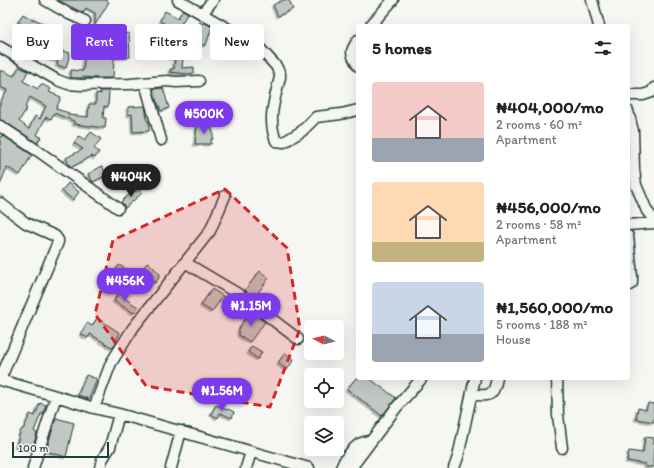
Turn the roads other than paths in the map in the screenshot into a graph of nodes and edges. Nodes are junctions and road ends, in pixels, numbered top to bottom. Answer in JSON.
{"nodes":[{"id":1,"x":45,"y":0,"type":"edge"},
{"id":2,"x":178,"y":0,"type":"edge"},
{"id":3,"x":213,"y":0,"type":"edge"},
{"id":4,"x":393,"y":0,"type":"edge"},
{"id":5,"x":592,"y":0,"type":"edge"},
{"id":6,"x":202,"y":14,"type":"junction"},
{"id":7,"x":86,"y":21,"type":"dead end"},
{"id":8,"x":372,"y":24,"type":"edge"},
{"id":9,"x":598,"y":24,"type":"edge"},
{"id":10,"x":356,"y":43,"type":"edge"},
{"id":11,"x":0,"y":47,"type":"edge"},
{"id":12,"x":356,"y":62,"type":"edge"},
{"id":13,"x":199,"y":81,"type":"dead end"},
{"id":14,"x":145,"y":83,"type":"junction"},
{"id":15,"x":654,"y":88,"type":"edge"},
{"id":16,"x":630,"y":96,"type":"edge"},
{"id":17,"x":356,"y":110,"type":"edge"},
{"id":18,"x":630,"y":118,"type":"edge"},
{"id":19,"x":0,"y":126,"type":"edge"},
{"id":20,"x":161,"y":140,"type":"dead end"},
{"id":21,"x":225,"y":196,"type":"dead end"},
{"id":22,"x":0,"y":203,"type":"edge"},
{"id":23,"x":118,"y":208,"type":"dead end"},
{"id":24,"x":654,"y":220,"type":"edge"},
{"id":25,"x":654,"y":223,"type":"edge"},
{"id":26,"x":630,"y":225,"type":"edge"},
{"id":27,"x":630,"y":256,"type":"edge"},
{"id":28,"x":186,"y":263,"type":"junction"},
{"id":29,"x":630,"y":284,"type":"edge"},
{"id":30,"x":298,"y":339,"type":"dead end"},
{"id":31,"x":0,"y":380,"type":"edge"},
{"id":32,"x":420,"y":380,"type":"edge"},
{"id":33,"x":475,"y":380,"type":"edge"},
{"id":34,"x":496,"y":380,"type":"edge"},
{"id":35,"x":557,"y":380,"type":"edge"},
{"id":36,"x":472,"y":395,"type":"junction"},
{"id":37,"x":56,"y":396,"type":"junction"},
{"id":38,"x":94,"y":408,"type":"junction"},
{"id":39,"x":119,"y":414,"type":"junction"},
{"id":40,"x":181,"y":431,"type":"junction"},
{"id":41,"x":372,"y":440,"type":"junction"},
{"id":42,"x":562,"y":448,"type":"dead end"},
{"id":43,"x":251,"y":452,"type":"junction"},
{"id":44,"x":34,"y":468,"type":"edge"},
{"id":45,"x":100,"y":468,"type":"edge"},
{"id":46,"x":171,"y":468,"type":"edge"},
{"id":47,"x":246,"y":468,"type":"edge"},
{"id":48,"x":309,"y":468,"type":"edge"},
{"id":49,"x":341,"y":468,"type":"edge"},
{"id":50,"x":351,"y":468,"type":"edge"},
{"id":51,"x":454,"y":468,"type":"edge"}],
"edges":[{"from":1,"to":7,"type":"street"},
{"from":2,"to":6,"type":"street"},
{"from":3,"to":6,"type":"street"},
{"from":4,"to":8,"type":"street"},
{"from":5,"to":9,"type":"street"},
{"from":6,"to":17,"type":"street"},
{"from":10,"to":12,"type":"street"},
{"from":11,"to":14,"type":"street"},
{"from":13,"to":14,"type":"street"},
{"from":14,"to":20,"type":"street"},
{"from":15,"to":16,"type":"street"},
{"from":18,"to":24,"type":"street"},
{"from":19,"to":23,"type":"street"},
{"from":21,"to":28,"type":"street"},
{"from":22,"to":31,"type":"street"},
{"from":25,"to":26,"type":"street"},
{"from":27,"to":29,"type":"street"},
{"from":28,"to":30,"type":"street"},
{"from":28,"to":38,"type":"street"},
{"from":31,"to":37,"type":"street"},
{"from":32,"to":41,"type":"street"},
{"from":33,"to":36,"type":"street"},
{"from":34,"to":36,"type":"street"},
{"from":35,"to":42,"type":"street"},
{"from":36,"to":51,"type":"street"},
{"from":37,"to":38,"type":"street"},
{"from":37,"to":44,"type":"street"},
{"from":38,"to":39,"type":"street"},
{"from":39,"to":40,"type":"street"},
{"from":39,"to":45,"type":"street"},
{"from":40,"to":43,"type":"street"},
{"from":40,"to":46,"type":"street"},
{"from":41,"to":49,"type":"street"},
{"from":41,"to":50,"type":"street"},
{"from":43,"to":47,"type":"street"},
{"from":43,"to":48,"type":"street"}]}
